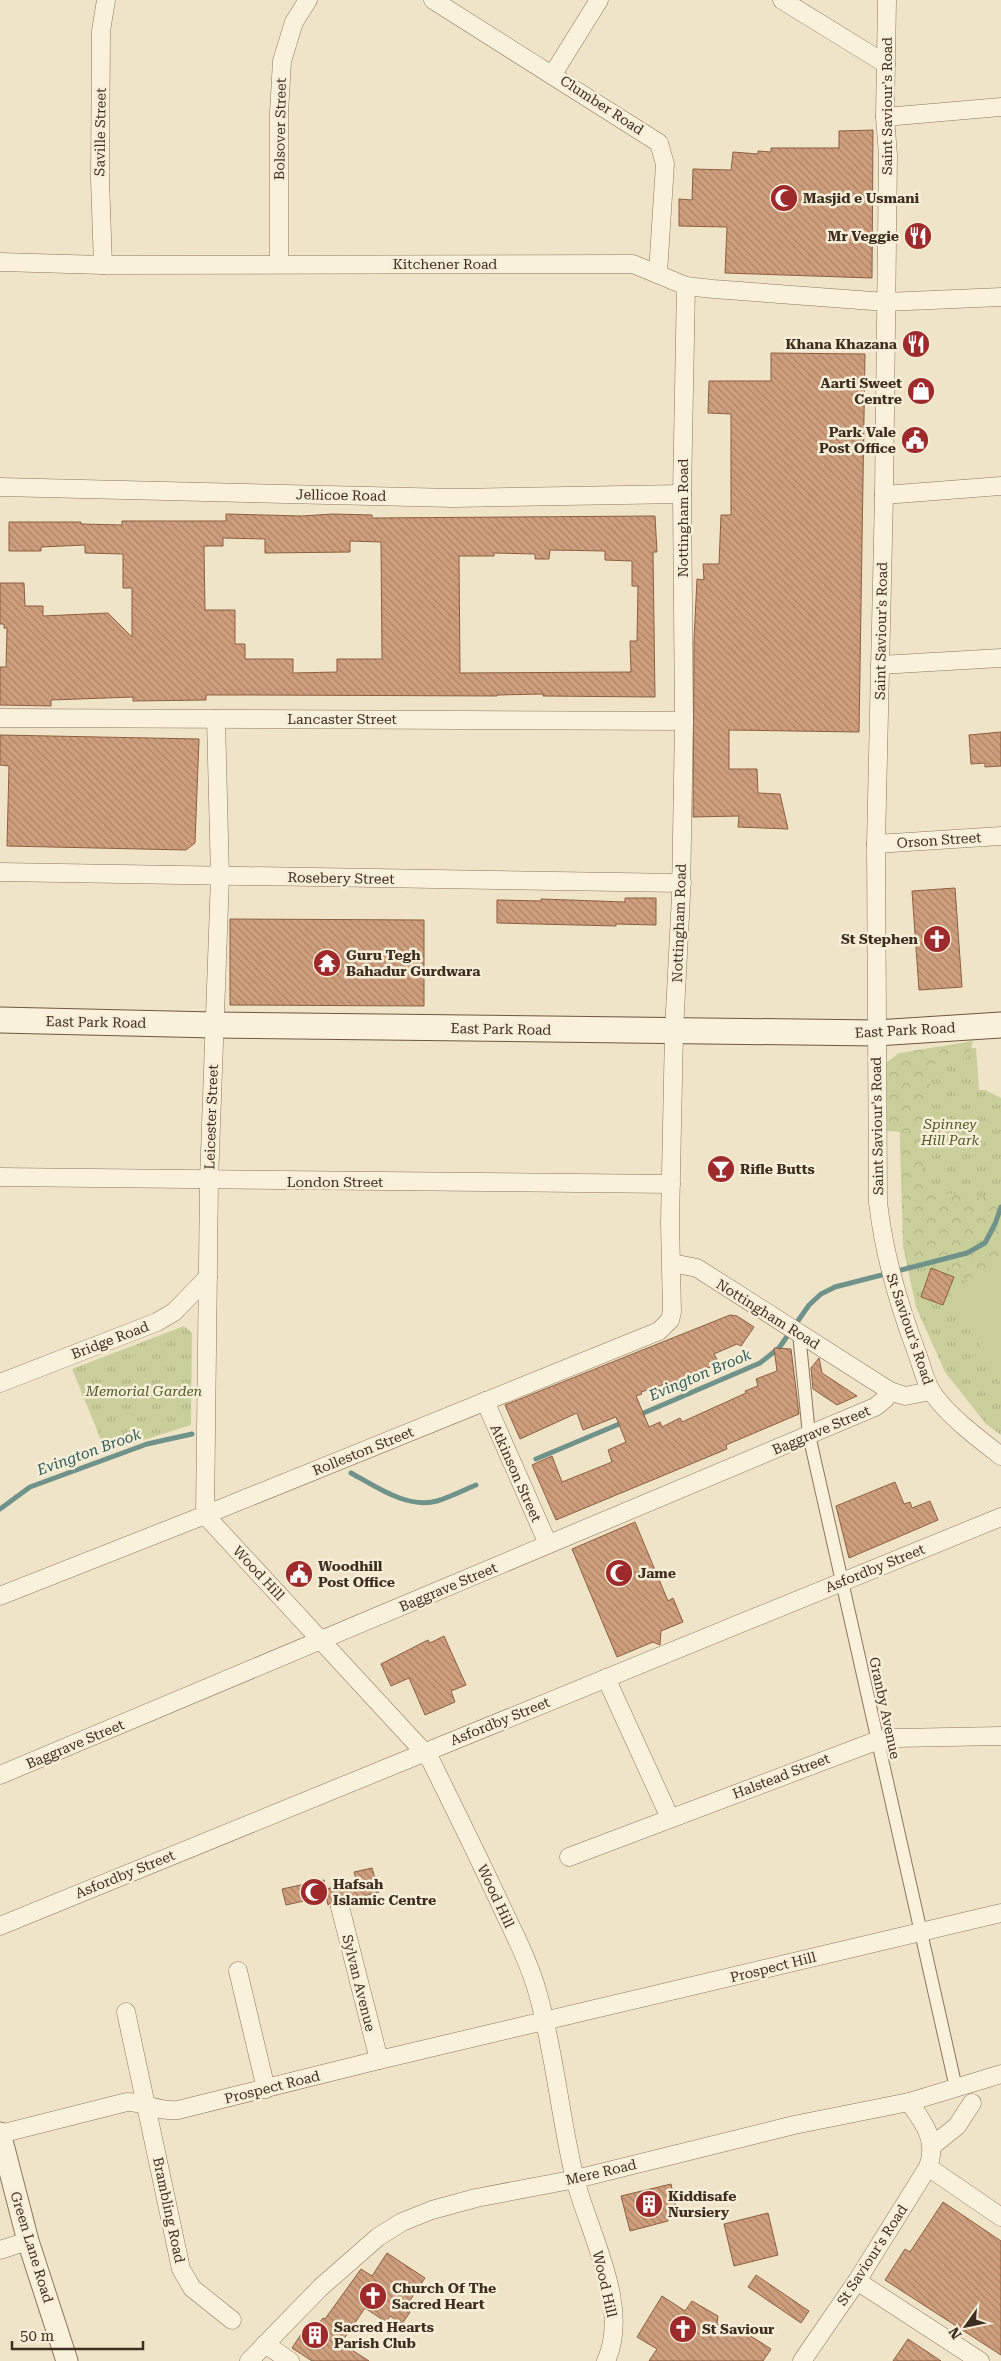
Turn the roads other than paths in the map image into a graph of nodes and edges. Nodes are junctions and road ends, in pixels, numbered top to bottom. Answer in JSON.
{"nodes":[{"id":1,"x":106,"y":0,"type":"edge"},
{"id":2,"x":308,"y":0,"type":"edge"},
{"id":3,"x":433,"y":0,"type":"edge"},
{"id":4,"x":599,"y":0,"type":"edge"},
{"id":5,"x":782,"y":0,"type":"edge"},
{"id":6,"x":887,"y":0,"type":"edge"},
{"id":7,"x":886,"y":64,"type":"junction"},
{"id":8,"x":553,"y":74,"type":"junction"},
{"id":9,"x":1001,"y":107,"type":"edge"},
{"id":10,"x":885,"y":117,"type":"junction"},
{"id":11,"x":0,"y":262,"type":"edge"},
{"id":12,"x":279,"y":264,"type":"junction"},
{"id":13,"x":103,"y":265,"type":"junction"},
{"id":14,"x":658,"y":273,"type":"junction"},
{"id":15,"x":686,"y":286,"type":"junction"},
{"id":16,"x":1001,"y":297,"type":"edge"},
{"id":17,"x":886,"y":302,"type":"junction"},
{"id":18,"x":1001,"y":486,"type":"edge"},
{"id":19,"x":0,"y":487,"type":"edge"},
{"id":20,"x":682,"y":494,"type":"junction"},
{"id":21,"x":884,"y":495,"type":"junction"},
{"id":22,"x":1001,"y":658,"type":"edge"},
{"id":23,"x":880,"y":665,"type":"junction"},
{"id":24,"x":0,"y":718,"type":"edge"},
{"id":25,"x":216,"y":719,"type":"junction"},
{"id":26,"x":684,"y":721,"type":"junction"},
{"id":27,"x":1001,"y":836,"type":"edge"},
{"id":28,"x":876,"y":844,"type":"junction"},
{"id":29,"x":0,"y":872,"type":"edge"},
{"id":30,"x":220,"y":877,"type":"junction"},
{"id":31,"x":682,"y":883,"type":"junction"},
{"id":32,"x":0,"y":1020,"type":"edge"},
{"id":33,"x":214,"y":1025,"type":"junction"},
{"id":34,"x":1001,"y":1025,"type":"edge"},
{"id":35,"x":674,"y":1031,"type":"junction"},
{"id":36,"x":876,"y":1033,"type":"junction"},
{"id":37,"x":0,"y":1177,"type":"edge"},
{"id":38,"x":209,"y":1181,"type":"junction"},
{"id":39,"x":671,"y":1184,"type":"junction"},
{"id":40,"x":887,"y":1262,"type":"joint"},
{"id":41,"x":672,"y":1264,"type":"junction"},
{"id":42,"x":208,"y":1277,"type":"junction"},
{"id":43,"x":792,"y":1329,"type":"junction"},
{"id":44,"x":0,"y":1383,"type":"edge"},
{"id":45,"x":890,"y":1391,"type":"junction"},
{"id":46,"x":931,"y":1391,"type":"junction"},
{"id":47,"x":485,"y":1401,"type":"junction"},
{"id":48,"x":809,"y":1435,"type":"junction"},
{"id":49,"x":1001,"y":1456,"type":"edge"},
{"id":50,"x":205,"y":1515,"type":"junction"},
{"id":51,"x":1001,"y":1517,"type":"edge"},
{"id":52,"x":548,"y":1544,"type":"junction"},
{"id":53,"x":842,"y":1582,"type":"junction"},
{"id":54,"x":0,"y":1596,"type":"edge"},
{"id":55,"x":323,"y":1641,"type":"junction"},
{"id":56,"x":606,"y":1678,"type":"junction"},
{"id":57,"x":1001,"y":1736,"type":"edge"},
{"id":58,"x":876,"y":1741,"type":"junction"},
{"id":59,"x":424,"y":1752,"type":"junction"},
{"id":60,"x":0,"y":1776,"type":"edge"},
{"id":61,"x":670,"y":1818,"type":"junction"},
{"id":62,"x":569,"y":1857,"type":"dead end"},
{"id":63,"x":340,"y":1907,"type":"dead end"},
{"id":64,"x":1001,"y":1913,"type":"edge"},
{"id":65,"x":0,"y":1926,"type":"edge"},
{"id":66,"x":919,"y":1932,"type":"junction"},
{"id":67,"x":238,"y":1971,"type":"dead end"},
{"id":68,"x":126,"y":2012,"type":"dead end"},
{"id":69,"x":545,"y":2022,"type":"junction"},
{"id":70,"x":1001,"y":2058,"type":"edge"},
{"id":71,"x":379,"y":2060,"type":"junction"},
{"id":72,"x":997,"y":2075,"type":"edge"},
{"id":73,"x":956,"y":2088,"type":"junction"},
{"id":74,"x":266,"y":2090,"type":"junction"},
{"id":75,"x":909,"y":2102,"type":"junction"},
{"id":76,"x":972,"y":2103,"type":"dead end"},
{"id":77,"x":148,"y":2107,"type":"junction"},
{"id":78,"x":0,"y":2133,"type":"edge"},
{"id":79,"x":932,"y":2146,"type":"junction"},
{"id":80,"x":928,"y":2167,"type":"junction"},
{"id":81,"x":576,"y":2180,"type":"junction"},
{"id":82,"x":1001,"y":2217,"type":"edge"},
{"id":83,"x":28,"y":2241,"type":"junction"},
{"id":84,"x":0,"y":2250,"type":"edge"},
{"id":85,"x":857,"y":2281,"type":"junction"},
{"id":86,"x":232,"y":2320,"type":"dead end"},
{"id":87,"x":265,"y":2344,"type":"junction"},
{"id":88,"x":67,"y":2361,"type":"edge"},
{"id":89,"x":249,"y":2361,"type":"edge"},
{"id":90,"x":290,"y":2361,"type":"edge"},
{"id":91,"x":606,"y":2361,"type":"edge"},
{"id":92,"x":802,"y":2361,"type":"edge"},
{"id":93,"x":980,"y":2361,"type":"edge"}],
"edges":[{"from":1,"to":13,"type":"street","name":"Saville Street"},
{"from":2,"to":12,"type":"street","name":"Bolsover Street"},
{"from":3,"to":8,"type":"street","name":"Clumber Road"},
{"from":4,"to":8,"type":"street"},
{"from":5,"to":7,"type":"street"},
{"from":6,"to":7,"type":"street","name":"Saint Saviour's Road"},
{"from":7,"to":10,"type":"street","name":"Saint Saviour's Road"},
{"from":8,"to":14,"type":"street","name":"Clumber Road"},
{"from":9,"to":10,"type":"street"},
{"from":10,"to":17,"type":"street","name":"Saint Saviour's Road"},
{"from":11,"to":13,"type":"street","name":"Kitchener Road"},
{"from":12,"to":13,"type":"street","name":"Kitchener Road"},
{"from":12,"to":14,"type":"street","name":"Kitchener Road"},
{"from":14,"to":15,"type":"street","name":"Kitchener Road"},
{"from":15,"to":17,"type":"street","name":"Kitchener Road"},
{"from":15,"to":20,"type":"street","name":"Nottingham Road"},
{"from":16,"to":17,"type":"street","name":"Kitchener Road"},
{"from":17,"to":21,"type":"street","name":"Saint Saviour's Road"},
{"from":18,"to":21,"type":"street"},
{"from":19,"to":20,"type":"street","name":"Jellicoe Road"},
{"from":20,"to":26,"type":"street","name":"Nottingham Road"},
{"from":21,"to":23,"type":"street","name":"Saint Saviour's Road"},
{"from":22,"to":23,"type":"street"},
{"from":23,"to":28,"type":"street","name":"Saint Saviour's Road"},
{"from":24,"to":25,"type":"street","name":"Lancaster Street"},
{"from":25,"to":26,"type":"street","name":"Lancaster Street"},
{"from":25,"to":30,"type":"street","name":"Leicester Street"},
{"from":26,"to":31,"type":"street","name":"Nottingham Road"},
{"from":27,"to":28,"type":"street","name":"Orson Street"},
{"from":28,"to":36,"type":"street","name":"Saint Saviour's Road"},
{"from":29,"to":30,"type":"street","name":"Rosebery Street"},
{"from":30,"to":31,"type":"street","name":"Rosebery Street"},
{"from":30,"to":33,"type":"street","name":"Leicester Street"},
{"from":31,"to":35,"type":"street","name":"Nottingham Road"},
{"from":32,"to":33,"type":"main road","name":"East Park Road"},
{"from":33,"to":35,"type":"main road","name":"East Park Road"},
{"from":33,"to":38,"type":"street","name":"Leicester Street"},
{"from":34,"to":36,"type":"main road","name":"East Park Road"},
{"from":35,"to":36,"type":"main road","name":"East Park Road"},
{"from":35,"to":39,"type":"street","name":"Nottingham Road"},
{"from":36,"to":40,"type":"street","name":"Saint Saviour's Road"},
{"from":37,"to":38,"type":"street","name":"London Street"},
{"from":38,"to":39,"type":"street","name":"London Street"},
{"from":38,"to":42,"type":"street","name":"Leicester Street"},
{"from":39,"to":41,"type":"street","name":"Nottingham Road"},
{"from":40,"to":46,"type":"street","name":"St Saviour's Road"},
{"from":41,"to":43,"type":"street","name":"Nottingham Road"},
{"from":41,"to":47,"type":"street","name":"Rolleston Street"},
{"from":42,"to":44,"type":"street","name":"Bridge Road"},
{"from":42,"to":50,"type":"street","name":"Leicester Street"},
{"from":43,"to":45,"type":"street","name":"Nottingham Road"},
{"from":43,"to":48,"type":"street","name":"Granby Avenue"},
{"from":45,"to":46,"type":"street","name":"Nottingham Road"},
{"from":45,"to":48,"type":"street","name":"Baggrave Street"},
{"from":46,"to":49,"type":"street","name":"St Saviour's Road"},
{"from":47,"to":50,"type":"street","name":"Rolleston Street"},
{"from":47,"to":52,"type":"street","name":"Atkinson Street"},
{"from":48,"to":52,"type":"street","name":"Baggrave Street"},
{"from":48,"to":53,"type":"street","name":"Granby Avenue"},
{"from":50,"to":54,"type":"street","name":"Rolleston Street"},
{"from":50,"to":55,"type":"street","name":"Wood Hill"},
{"from":51,"to":53,"type":"street","name":"Asfordby Street"},
{"from":52,"to":55,"type":"street","name":"Baggrave Street"},
{"from":53,"to":56,"type":"street","name":"Asfordby Street"},
{"from":53,"to":58,"type":"street","name":"Granby Avenue"},
{"from":55,"to":59,"type":"street","name":"Wood Hill"},
{"from":55,"to":60,"type":"street","name":"Baggrave Street"},
{"from":56,"to":59,"type":"street","name":"Asfordby Street"},
{"from":56,"to":61,"type":"street"},
{"from":57,"to":58,"type":"street","name":"Halstead Street"},
{"from":58,"to":61,"type":"street","name":"Halstead Street"},
{"from":58,"to":66,"type":"street","name":"Granby Avenue"},
{"from":59,"to":65,"type":"street","name":"Asfordby Street"},
{"from":59,"to":69,"type":"street","name":"Wood Hill"},
{"from":61,"to":62,"type":"street","name":"Halstead Street"},
{"from":63,"to":71,"type":"street","name":"Sylvan Avenue"},
{"from":64,"to":66,"type":"street","name":"Prospect Hill"},
{"from":66,"to":69,"type":"street","name":"Prospect Hill"},
{"from":66,"to":73,"type":"street","name":"Granby Avenue"},
{"from":67,"to":74,"type":"street"},
{"from":68,"to":77,"type":"street","name":"Brambling Road"},
{"from":69,"to":71,"type":"street","name":"Prospect Road"},
{"from":69,"to":81,"type":"street","name":"Wood Hill"},
{"from":70,"to":72,"type":"street"},
{"from":71,"to":74,"type":"street","name":"Prospect Road"},
{"from":72,"to":73,"type":"street","name":"Mere Road"},
{"from":73,"to":75,"type":"street","name":"Mere Road"},
{"from":74,"to":77,"type":"street","name":"Prospect Road"},
{"from":75,"to":79,"type":"street"},
{"from":75,"to":81,"type":"street","name":"Mere Road"},
{"from":76,"to":79,"type":"street"},
{"from":77,"to":78,"type":"street","name":"Prospect Road"},
{"from":77,"to":86,"type":"street","name":"Brambling Road"},
{"from":78,"to":83,"type":"street","name":"Green Lane Road"},
{"from":79,"to":80,"type":"street","name":"St Saviour's Road"},
{"from":80,"to":82,"type":"street"},
{"from":80,"to":85,"type":"street","name":"St Saviour's Road"},
{"from":81,"to":87,"type":"street","name":"Mere Road"},
{"from":81,"to":91,"type":"street","name":"Wood Hill"},
{"from":83,"to":84,"type":"street"},
{"from":83,"to":88,"type":"street","name":"Green Lane Road"},
{"from":85,"to":92,"type":"street","name":"St Saviour's Road"},
{"from":85,"to":93,"type":"street"},
{"from":87,"to":89,"type":"street","name":"Mere Road"},
{"from":87,"to":90,"type":"street"}]}
